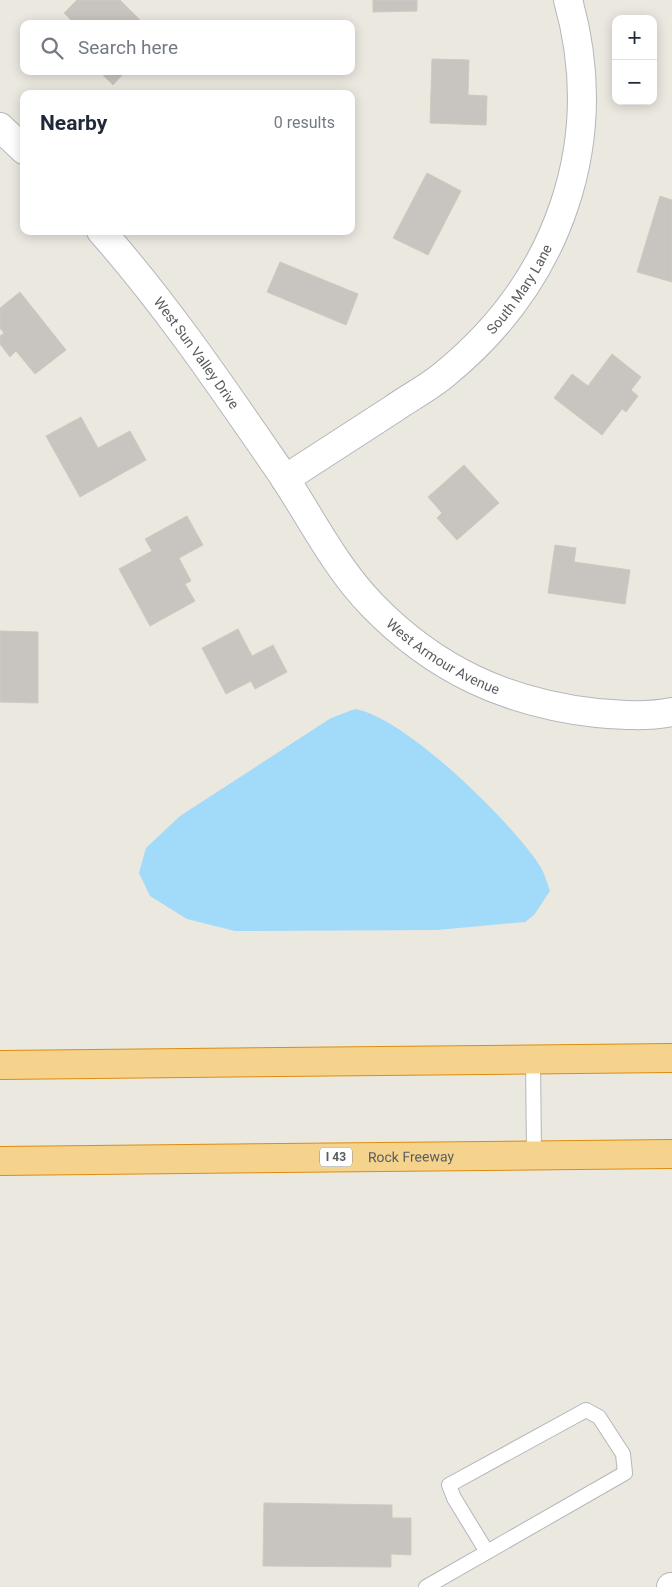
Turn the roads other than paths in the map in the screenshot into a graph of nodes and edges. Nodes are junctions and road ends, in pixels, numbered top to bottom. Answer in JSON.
{"nodes":[{"id":1,"x":568,"y":0,"type":"edge"},
{"id":2,"x":0,"y":127,"type":"edge"},
{"id":3,"x":20,"y":146,"type":"edge"},
{"id":4,"x":104,"y":235,"type":"edge"},
{"id":5,"x":285,"y":479,"type":"junction"},
{"id":6,"x":672,"y":712,"type":"edge"},
{"id":7,"x":672,"y":1058,"type":"edge"},
{"id":8,"x":534,"y":1059,"type":"junction"},
{"id":9,"x":0,"y":1065,"type":"edge"},
{"id":10,"x":672,"y":1154,"type":"edge"},
{"id":11,"x":534,"y":1155,"type":"junction"},
{"id":12,"x":0,"y":1161,"type":"edge"},
{"id":13,"x":487,"y":1552,"type":"junction"},
{"id":14,"x":426,"y":1587,"type":"edge"}],
"edges":[{"from":1,"to":5,"type":"street","name":"South Mary Lane"},
{"from":2,"to":3,"type":"street"},
{"from":4,"to":5,"type":"street","name":"West Sun Valley Drive"},
{"from":5,"to":6,"type":"street","name":"West Armour Avenue"},
{"from":7,"to":8,"type":"highway"},
{"from":8,"to":9,"type":"highway"},
{"from":8,"to":11,"type":"lane"},
{"from":10,"to":11,"type":"highway","name":"Rock Freeway","number":"I 43"},
{"from":11,"to":12,"type":"highway","name":"Rock Freeway","number":"I 43"},
{"from":13,"to":13,"type":"lane"},
{"from":13,"to":14,"type":"lane"}]}
